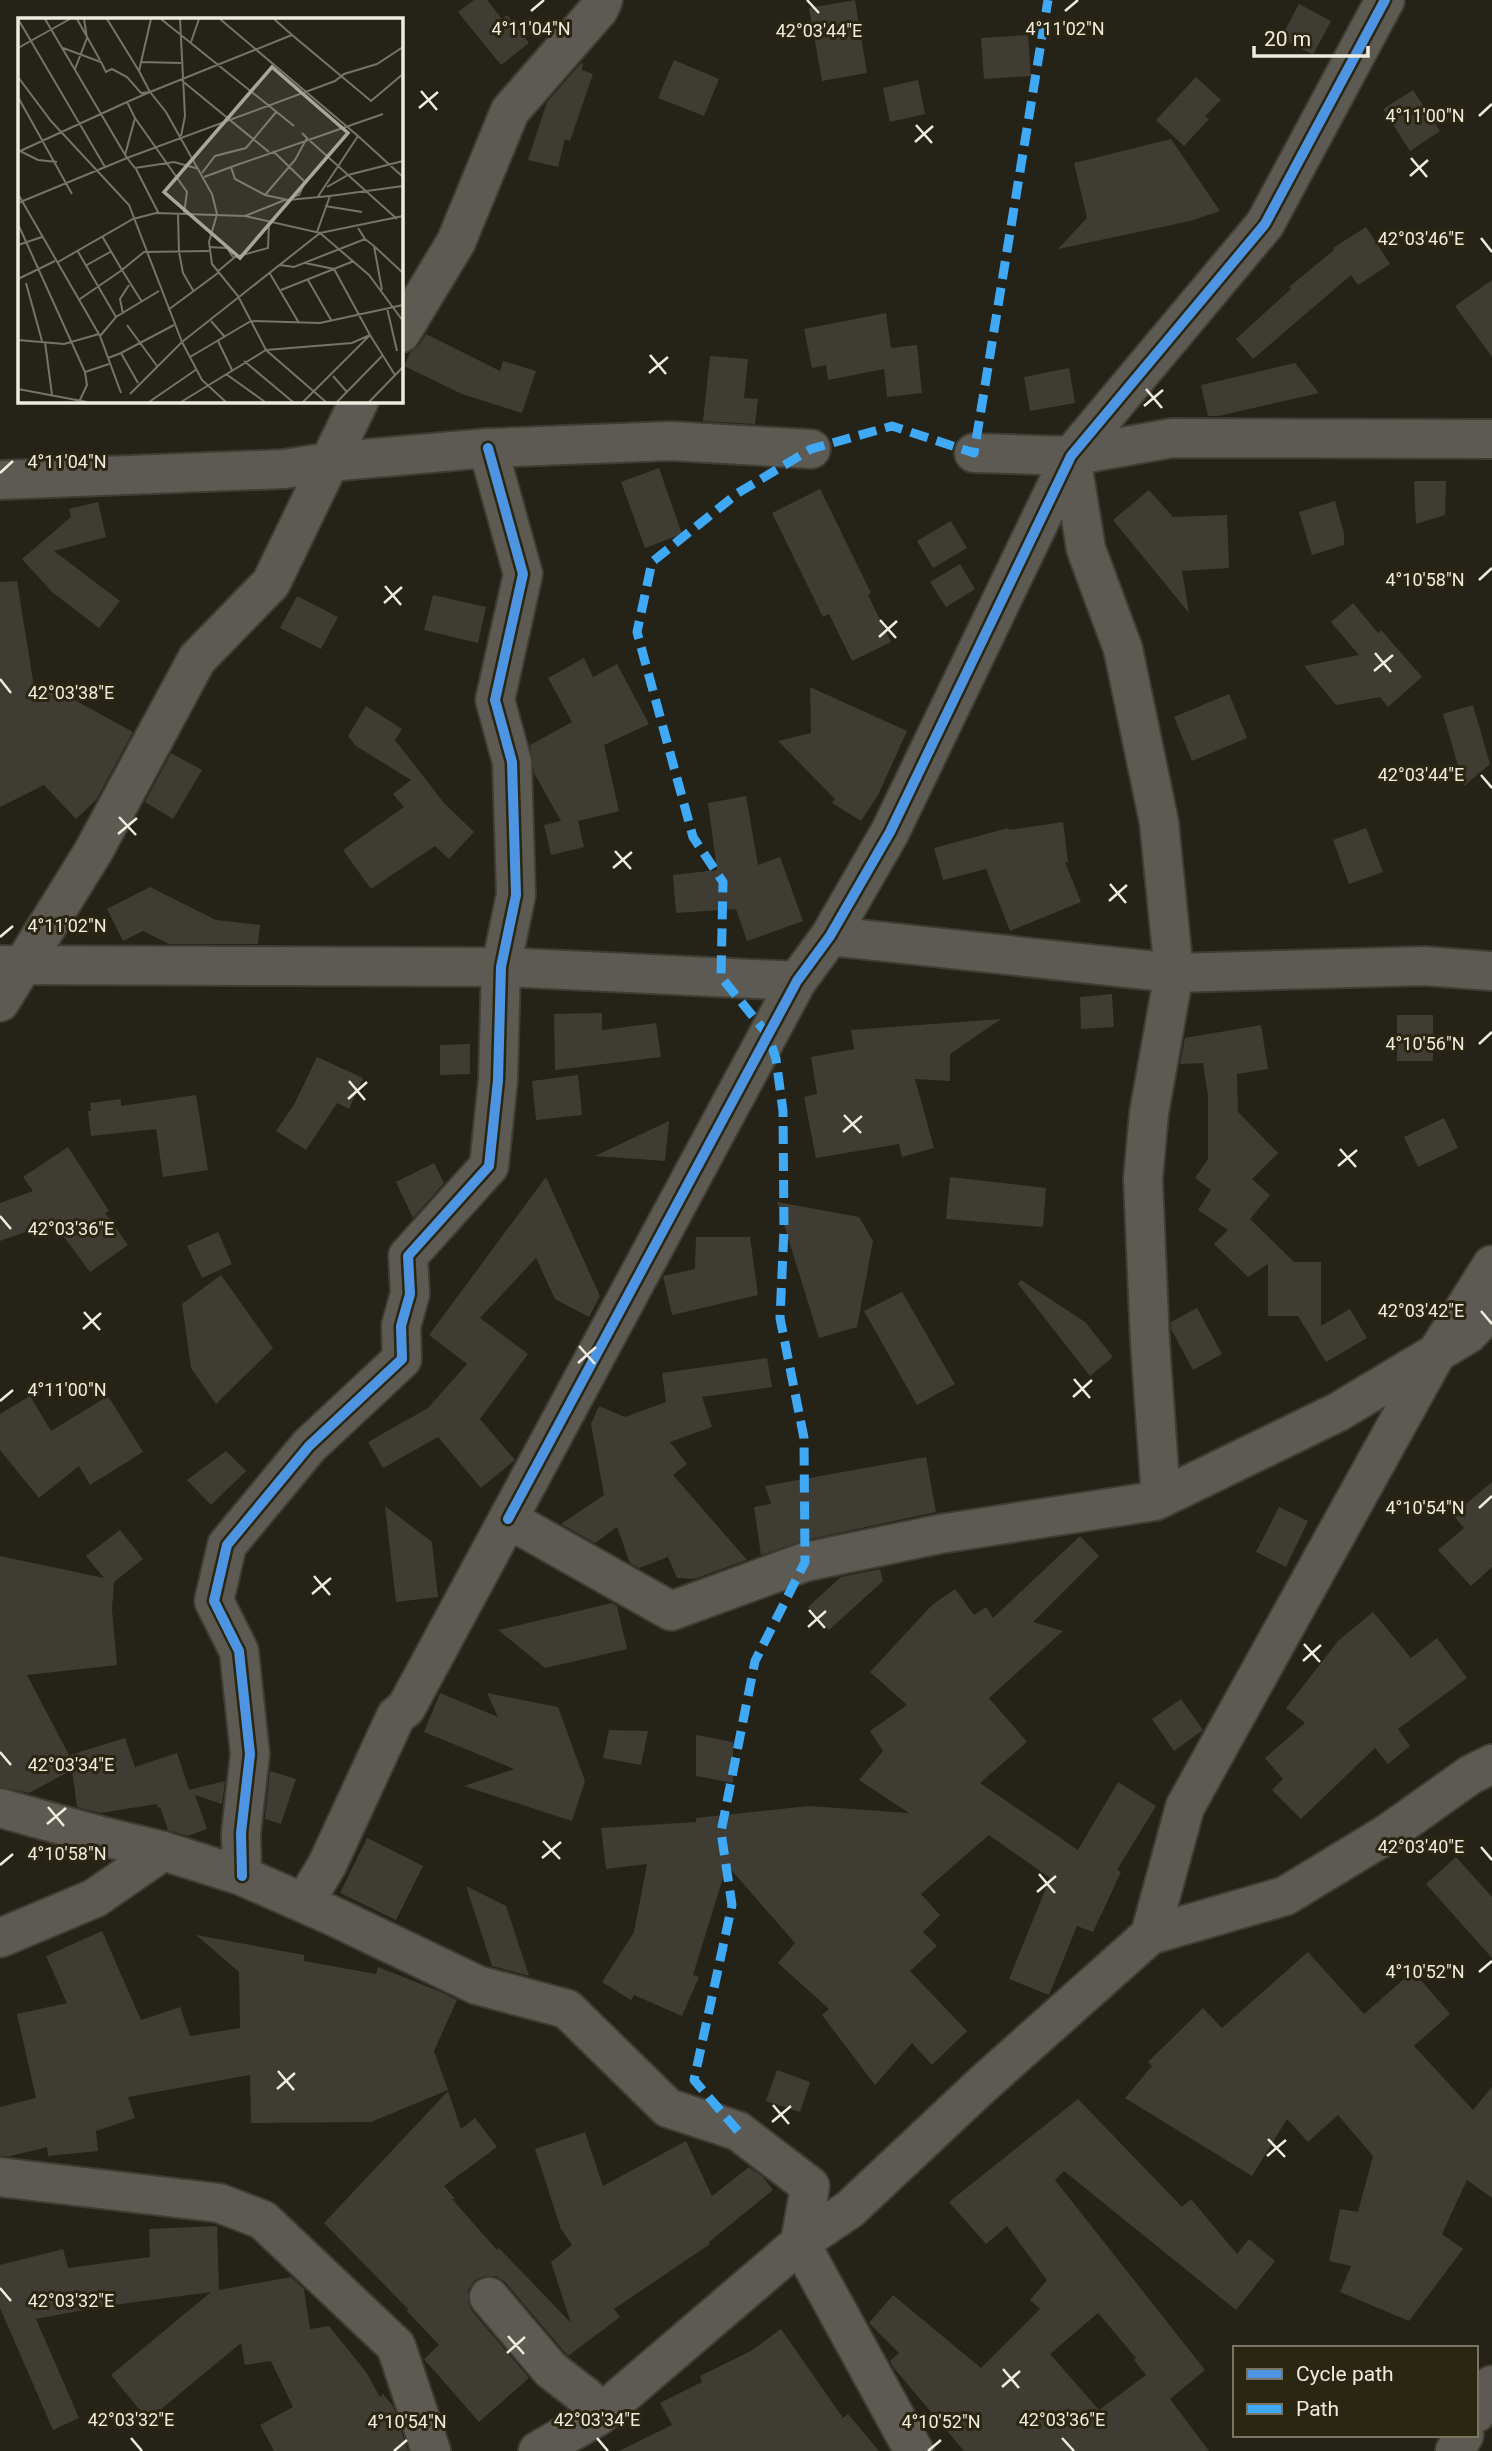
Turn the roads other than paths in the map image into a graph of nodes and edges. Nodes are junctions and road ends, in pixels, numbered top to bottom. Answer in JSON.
{"nodes":[{"id":1,"x":603,"y":0,"type":"edge"},
{"id":2,"x":1385,"y":0,"type":"edge"},
{"id":3,"x":402,"y":331,"type":"edge"},
{"id":4,"x":359,"y":402,"type":"edge"},
{"id":5,"x":1492,"y":439,"type":"edge"},
{"id":6,"x":488,"y":448,"type":"junction"},
{"id":7,"x":811,"y":449,"type":"dead end"},
{"id":8,"x":974,"y":453,"type":"dead end"},
{"id":9,"x":1071,"y":456,"type":"junction"},
{"id":10,"x":329,"y":462,"type":"junction"},
{"id":11,"x":0,"y":480,"type":"edge"},
{"id":12,"x":830,"y":936,"type":"junction"},
{"id":13,"x":11,"y":965,"type":"edge"},
{"id":14,"x":501,"y":967,"type":"junction"},
{"id":15,"x":1492,"y":971,"type":"edge"},
{"id":16,"x":1174,"y":973,"type":"junction"},
{"id":17,"x":797,"y":981,"type":"junction"},
{"id":18,"x":0,"y":1002,"type":"edge"},
{"id":19,"x":1492,"y":1265,"type":"edge"},
{"id":20,"x":1492,"y":1309,"type":"edge"},
{"id":21,"x":1436,"y":1354,"type":"junction"},
{"id":22,"x":1161,"y":1498,"type":"junction"},
{"id":23,"x":508,"y":1519,"type":"junction"},
{"id":24,"x":1485,"y":1779,"type":"edge"},
{"id":25,"x":0,"y":1808,"type":"edge"},
{"id":26,"x":163,"y":1851,"type":"junction"},
{"id":27,"x":242,"y":1876,"type":"junction"},
{"id":28,"x":304,"y":1903,"type":"junction"},
{"id":29,"x":1150,"y":1935,"type":"junction"},
{"id":30,"x":0,"y":1938,"type":"edge"},
{"id":31,"x":0,"y":2177,"type":"edge"},
{"id":32,"x":800,"y":2243,"type":"junction"},
{"id":33,"x":489,"y":2297,"type":"dead end"},
{"id":34,"x":1492,"y":2385,"type":"edge"},
{"id":35,"x":1478,"y":2410,"type":"edge"},
{"id":36,"x":598,"y":2416,"type":"junction"},
{"id":37,"x":430,"y":2451,"type":"edge"},
{"id":38,"x":538,"y":2451,"type":"edge"},
{"id":39,"x":914,"y":2451,"type":"edge"}],
"edges":[{"from":1,"to":3,"type":"street"},
{"from":2,"to":9,"type":"street"},
{"from":4,"to":10,"type":"street"},
{"from":5,"to":9,"type":"street"},
{"from":6,"to":7,"type":"street"},
{"from":6,"to":10,"type":"street"},
{"from":6,"to":14,"type":"street"},
{"from":8,"to":9,"type":"street"},
{"from":9,"to":12,"type":"street"},
{"from":9,"to":16,"type":"street"},
{"from":10,"to":11,"type":"street"},
{"from":10,"to":13,"type":"street"},
{"from":12,"to":16,"type":"street"},
{"from":12,"to":17,"type":"street"},
{"from":13,"to":14,"type":"street"},
{"from":13,"to":18,"type":"street"},
{"from":14,"to":17,"type":"street"},
{"from":14,"to":27,"type":"street"},
{"from":15,"to":16,"type":"street"},
{"from":16,"to":22,"type":"street"},
{"from":17,"to":23,"type":"street"},
{"from":19,"to":21,"type":"street"},
{"from":20,"to":21,"type":"street"},
{"from":21,"to":22,"type":"street"},
{"from":21,"to":29,"type":"street"},
{"from":22,"to":23,"type":"street"},
{"from":23,"to":28,"type":"street"},
{"from":24,"to":29,"type":"street"},
{"from":25,"to":26,"type":"street"},
{"from":26,"to":27,"type":"street"},
{"from":26,"to":30,"type":"street"},
{"from":27,"to":28,"type":"street"},
{"from":28,"to":32,"type":"street"},
{"from":29,"to":32,"type":"street"},
{"from":31,"to":37,"type":"street"},
{"from":32,"to":36,"type":"street"},
{"from":32,"to":39,"type":"street"},
{"from":33,"to":36,"type":"street"},
{"from":34,"to":35,"type":"street"},
{"from":36,"to":38,"type":"street"}]}
